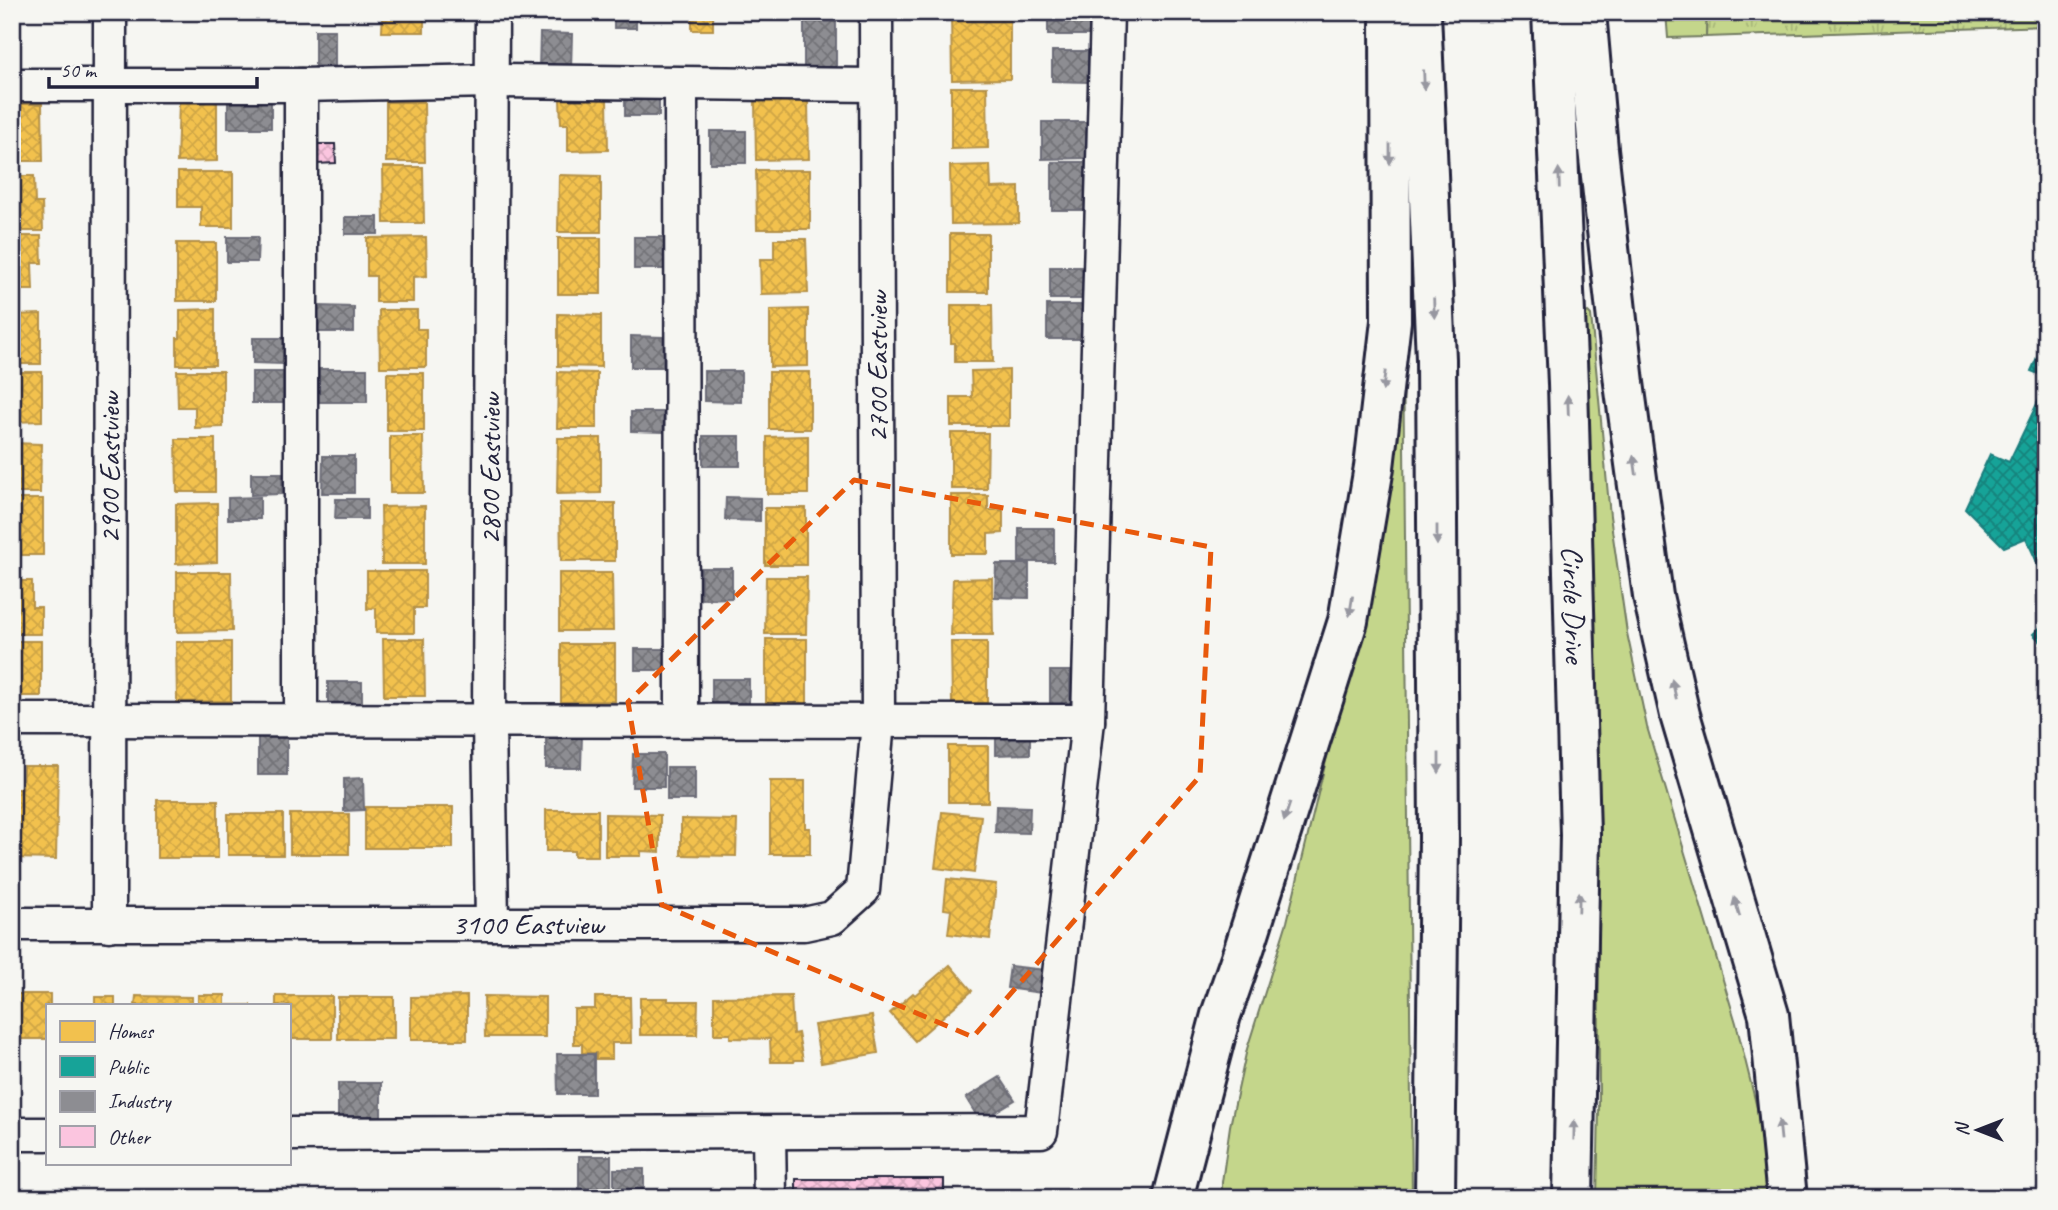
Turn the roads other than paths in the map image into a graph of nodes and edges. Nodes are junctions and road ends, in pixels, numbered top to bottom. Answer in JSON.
{"nodes":[{"id":1,"x":110,"y":12,"type":"edge"},
{"id":2,"x":492,"y":12,"type":"edge"},
{"id":3,"x":876,"y":12,"type":"edge"},
{"id":4,"x":1107,"y":12,"type":"edge"},
{"id":5,"x":1390,"y":12,"type":"edge"},
{"id":6,"x":1421,"y":12,"type":"edge"},
{"id":7,"x":1552,"y":12,"type":"edge"},
{"id":8,"x":1586,"y":12,"type":"edge"},
{"id":9,"x":492,"y":81,"type":"junction"},
{"id":10,"x":681,"y":84,"type":"junction"},
{"id":11,"x":12,"y":85,"type":"edge"},
{"id":12,"x":110,"y":85,"type":"junction"},
{"id":13,"x":300,"y":85,"type":"junction"},
{"id":14,"x":875,"y":85,"type":"junction"},
{"id":15,"x":300,"y":719,"type":"junction"},
{"id":16,"x":12,"y":720,"type":"edge"},
{"id":17,"x":110,"y":720,"type":"junction"},
{"id":18,"x":682,"y":720,"type":"junction"},
{"id":19,"x":489,"y":721,"type":"junction"},
{"id":20,"x":1088,"y":721,"type":"junction"},
{"id":21,"x":878,"y":722,"type":"junction"},
{"id":22,"x":12,"y":924,"type":"edge"},
{"id":23,"x":492,"y":924,"type":"junction"},
{"id":24,"x":108,"y":925,"type":"junction"},
{"id":25,"x":1221,"y":1015,"type":"junction"},
{"id":26,"x":769,"y":1133,"type":"junction"},
{"id":27,"x":12,"y":1134,"type":"edge"},
{"id":28,"x":46,"y":1134,"type":"edge"},
{"id":29,"x":290,"y":1134,"type":"edge"},
{"id":30,"x":770,"y":1198,"type":"edge"},
{"id":31,"x":1173,"y":1198,"type":"edge"},
{"id":32,"x":1196,"y":1198,"type":"edge"},
{"id":33,"x":1435,"y":1198,"type":"edge"},
{"id":34,"x":1573,"y":1198,"type":"edge"},
{"id":35,"x":1787,"y":1198,"type":"edge"}],
"edges":[{"from":1,"to":12,"type":"street","name":"2900 Eastview"},
{"from":2,"to":9,"type":"street","name":"2800 Eastview"},
{"from":3,"to":14,"type":"street","name":"2700 Eastview"},
{"from":4,"to":20,"type":"street"},
{"from":5,"to":25,"type":"highway","one_way":true},
{"from":6,"to":33,"type":"highway","one_way":true},
{"from":34,"to":7,"type":"highway","name":"Circle Drive","one_way":true},
{"from":35,"to":8,"type":"highway","one_way":true},
{"from":9,"to":10,"type":"street"},
{"from":9,"to":13,"type":"street"},
{"from":9,"to":19,"type":"street","name":"2800 Eastview"},
{"from":10,"to":14,"type":"street"},
{"from":10,"to":18,"type":"street"},
{"from":11,"to":12,"type":"street"},
{"from":12,"to":13,"type":"street"},
{"from":12,"to":17,"type":"street","name":"2900 Eastview"},
{"from":13,"to":15,"type":"street"},
{"from":14,"to":21,"type":"street","name":"2700 Eastview"},
{"from":15,"to":17,"type":"street"},
{"from":15,"to":19,"type":"street"},
{"from":16,"to":17,"type":"street"},
{"from":17,"to":24,"type":"street","name":"2900 Eastview"},
{"from":18,"to":19,"type":"street"},
{"from":18,"to":21,"type":"street"},
{"from":19,"to":23,"type":"street","name":"2800 Eastview"},
{"from":20,"to":21,"type":"street"},
{"from":20,"to":26,"type":"street"},
{"from":21,"to":23,"type":"street","name":"3100 Eastview"},
{"from":22,"to":24,"type":"street","name":"3100 Eastview"},
{"from":23,"to":24,"type":"street","name":"3100 Eastview"},
{"from":25,"to":31,"type":"highway"},
{"from":25,"to":32,"type":"highway"},
{"from":26,"to":29,"type":"street"},
{"from":26,"to":30,"type":"street"},
{"from":27,"to":28,"type":"street"}]}
